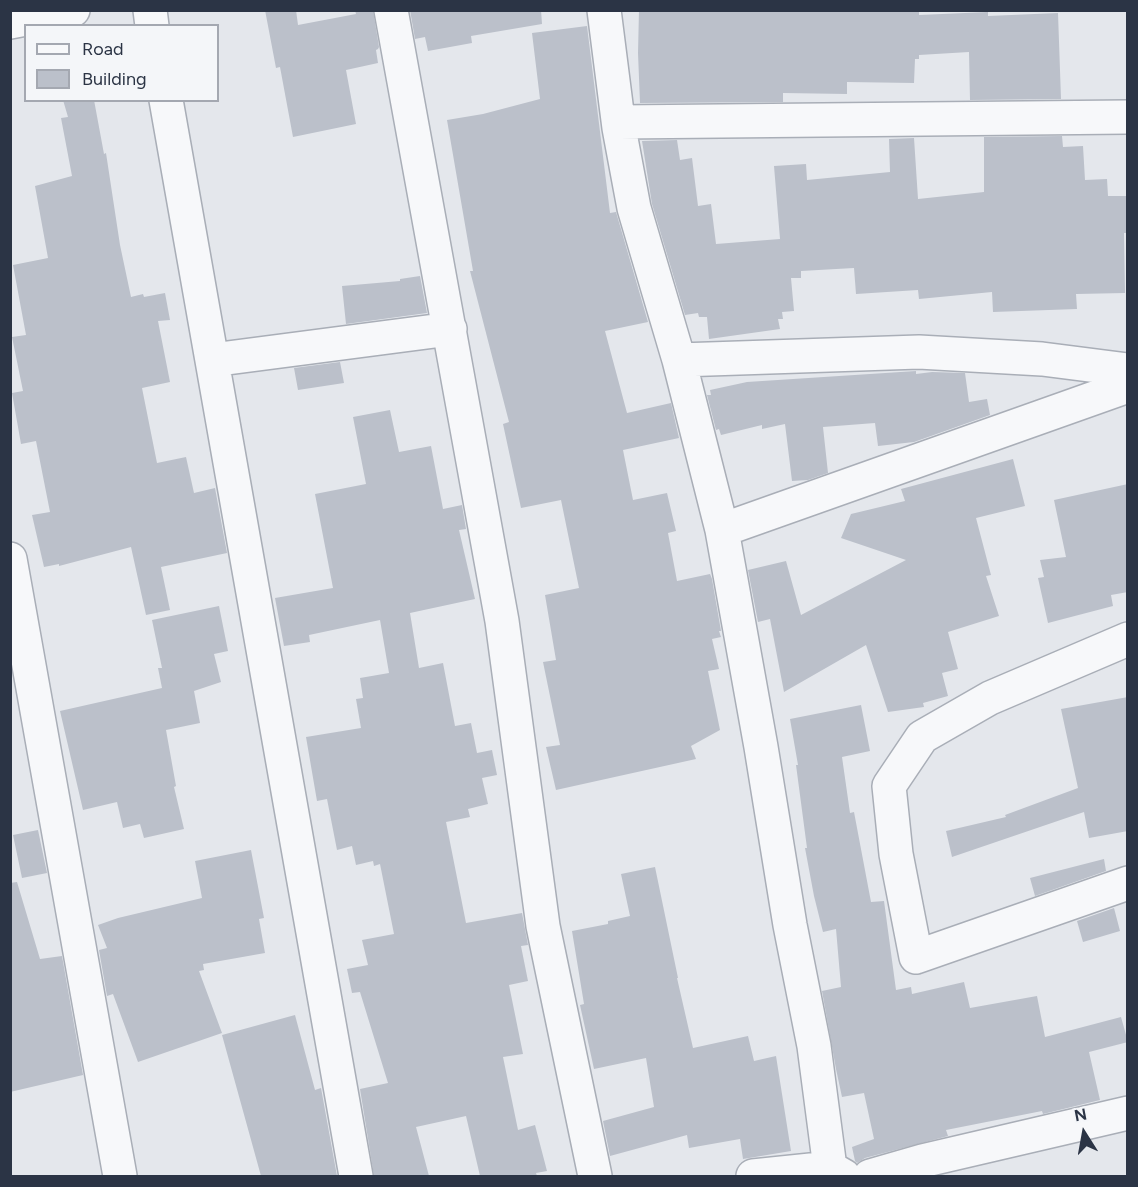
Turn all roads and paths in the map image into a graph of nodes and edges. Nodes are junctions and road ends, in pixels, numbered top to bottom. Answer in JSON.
{"nodes":[{"id":1,"x":73,"y":10,"type":"edge"},
{"id":2,"x":392,"y":10,"type":"edge"},
{"id":3,"x":604,"y":10,"type":"edge"},
{"id":4,"x":10,"y":22,"type":"edge"},
{"id":5,"x":166,"y":102,"type":"edge"},
{"id":6,"x":1128,"y":117,"type":"edge"},
{"id":7,"x":619,"y":122,"type":"junction"},
{"id":8,"x":450,"y":328,"type":"junction"},
{"id":9,"x":212,"y":360,"type":"junction"},
{"id":10,"x":679,"y":360,"type":"junction"},
{"id":11,"x":1128,"y":370,"type":"edge"},
{"id":12,"x":1128,"y":386,"type":"edge"},
{"id":13,"x":722,"y":530,"type":"junction"},
{"id":14,"x":10,"y":559,"type":"edge"},
{"id":15,"x":1128,"y":639,"type":"edge"},
{"id":16,"x":1128,"y":884,"type":"edge"},
{"id":17,"x":1128,"y":1113,"type":"edge"},
{"id":18,"x":837,"y":1174,"type":"edge"},
{"id":19,"x":120,"y":1176,"type":"edge"},
{"id":20,"x":356,"y":1176,"type":"edge"},
{"id":21,"x":595,"y":1176,"type":"edge"},
{"id":22,"x":753,"y":1176,"type":"edge"},
{"id":23,"x":870,"y":1176,"type":"edge"}],
"edges":[{"from":1,"to":4,"type":"street"},
{"from":2,"to":8,"type":"street"},
{"from":3,"to":7,"type":"street"},
{"from":5,"to":9,"type":"street"},
{"from":6,"to":7,"type":"street"},
{"from":7,"to":10,"type":"street"},
{"from":8,"to":9,"type":"street"},
{"from":8,"to":21,"type":"street"},
{"from":9,"to":20,"type":"street"},
{"from":10,"to":11,"type":"street"},
{"from":10,"to":13,"type":"street"},
{"from":12,"to":13,"type":"street"},
{"from":13,"to":18,"type":"street"},
{"from":14,"to":19,"type":"street"},
{"from":15,"to":16,"type":"street"},
{"from":17,"to":23,"type":"street"},
{"from":18,"to":22,"type":"street"}]}
